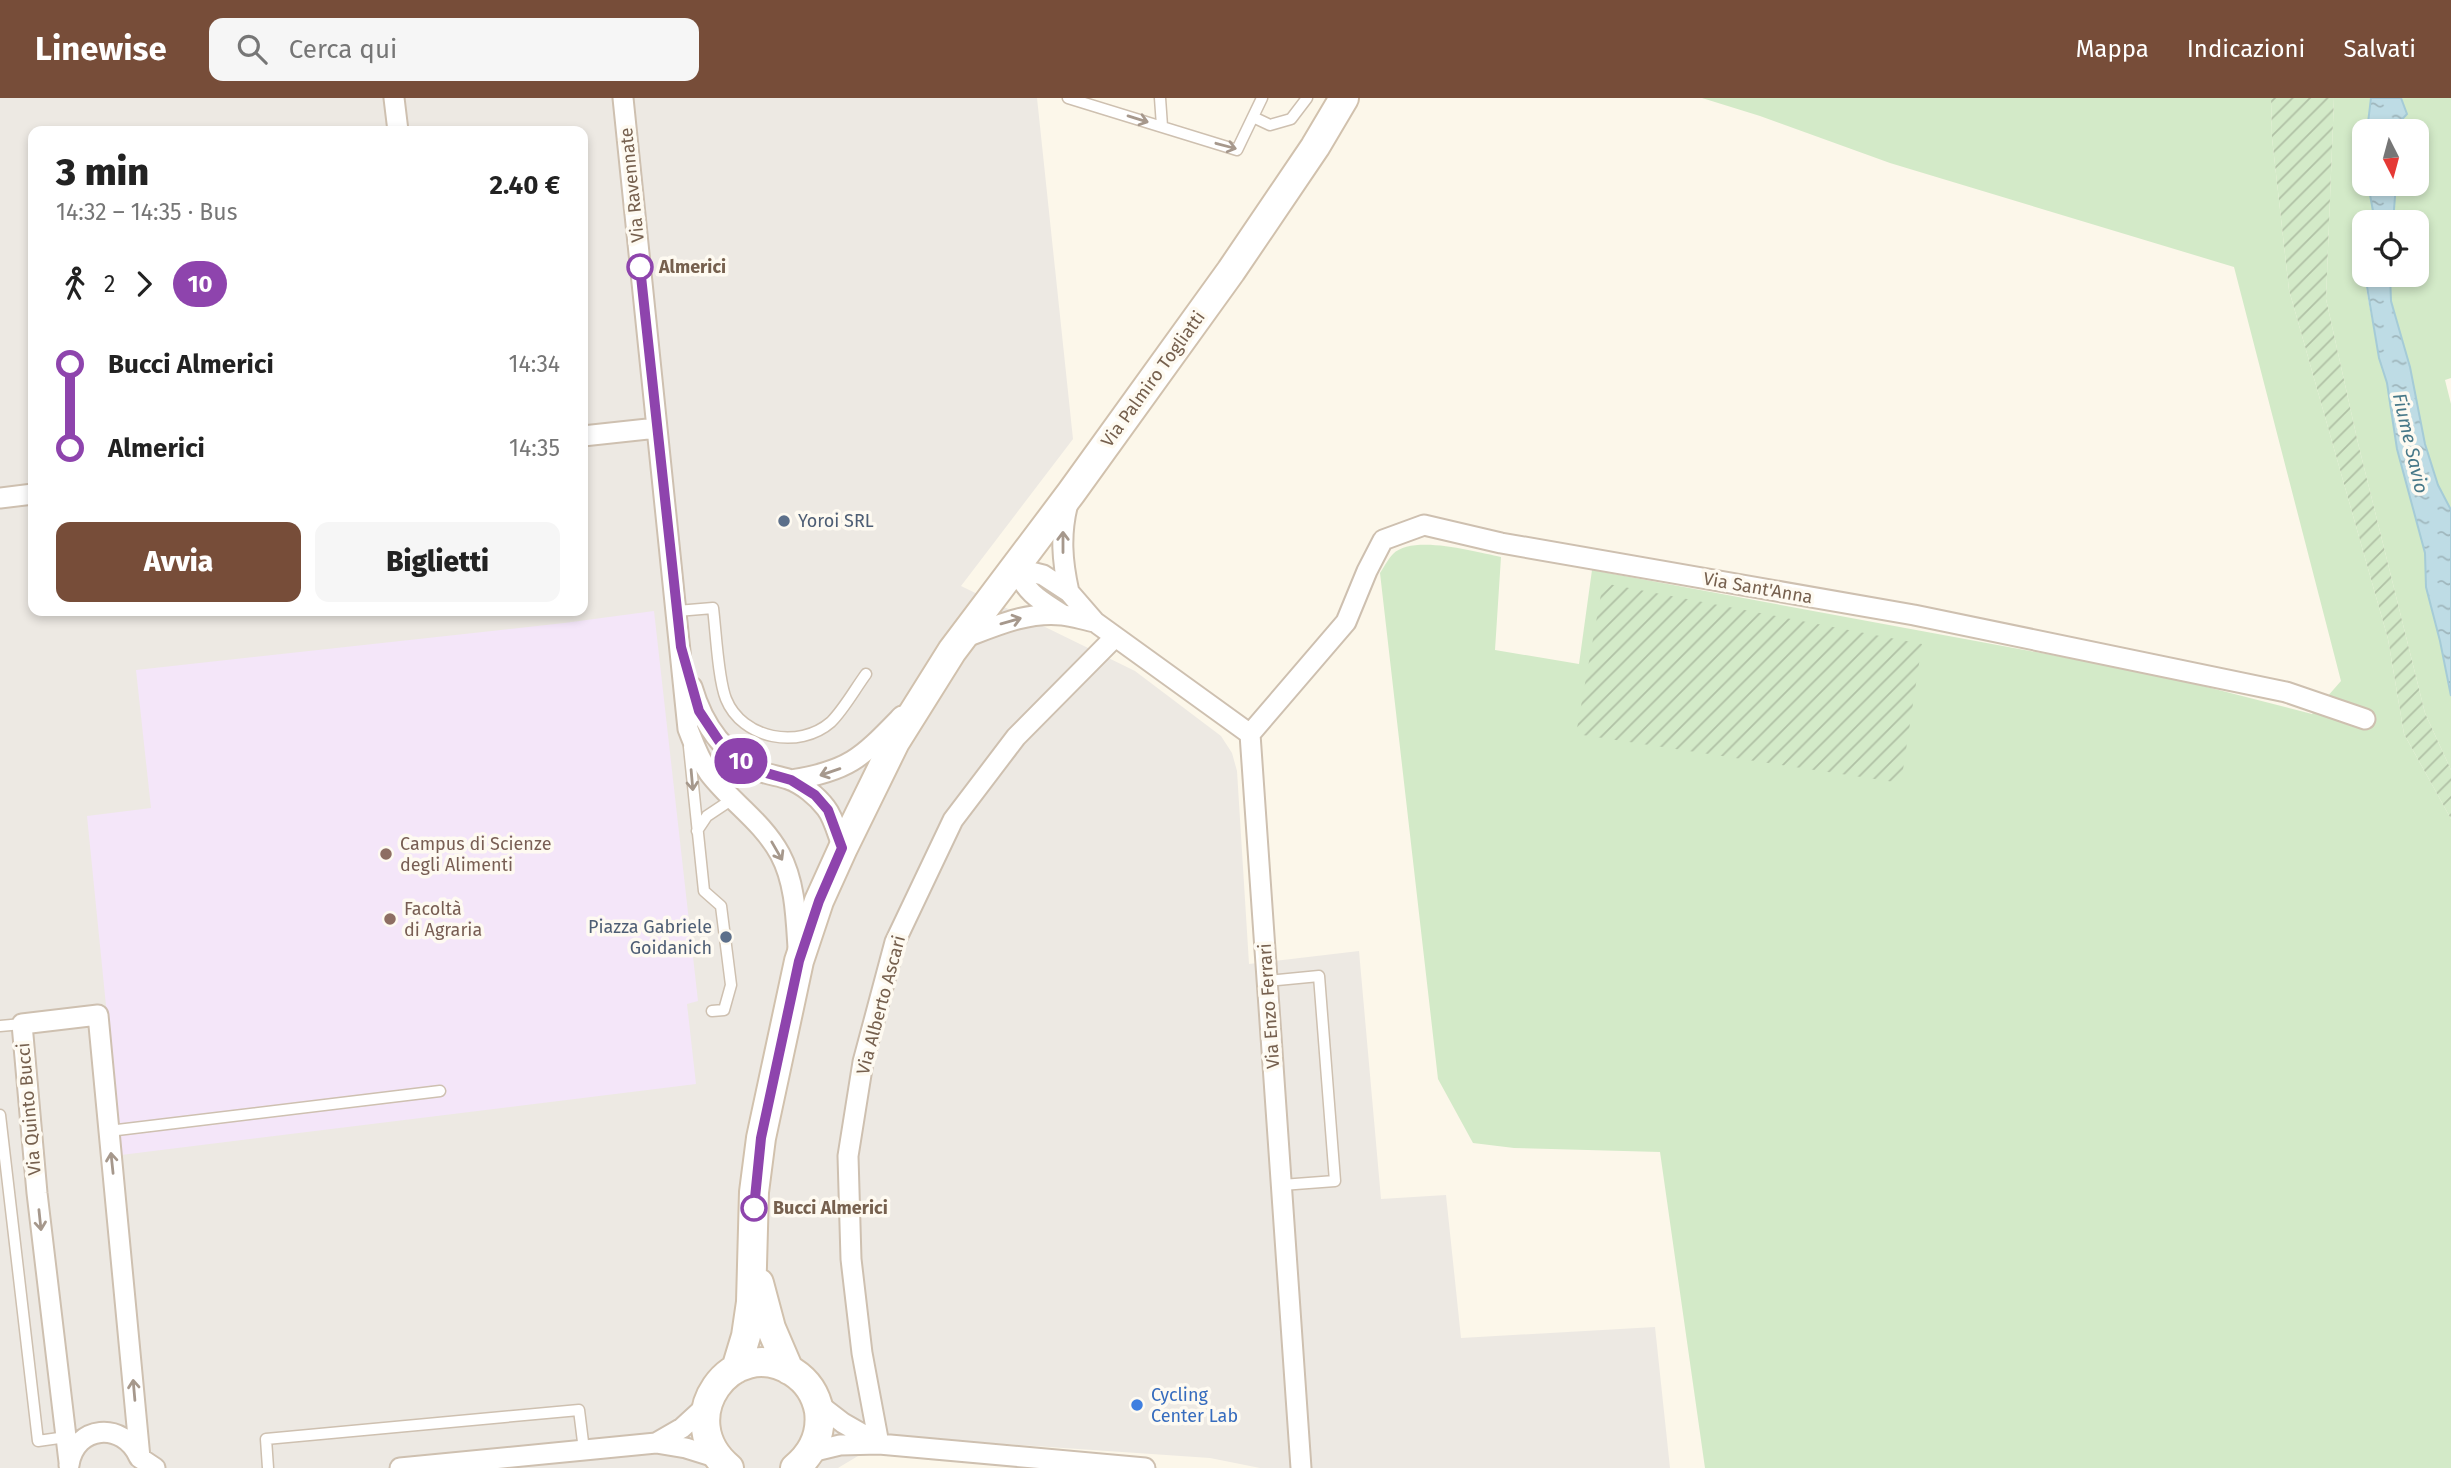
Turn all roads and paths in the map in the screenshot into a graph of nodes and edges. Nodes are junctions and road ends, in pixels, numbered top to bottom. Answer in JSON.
{"nodes":[{"id":1,"x":394,"y":98,"type":"edge"},
{"id":2,"x":623,"y":98,"type":"edge"},
{"id":3,"x":1069,"y":98,"type":"edge"},
{"id":4,"x":1160,"y":98,"type":"edge"},
{"id":5,"x":1262,"y":98,"type":"edge"},
{"id":6,"x":1307,"y":98,"type":"edge"},
{"id":7,"x":1344,"y":98,"type":"edge"},
{"id":8,"x":1253,"y":117,"type":"junction"},
{"id":9,"x":397,"y":126,"type":"edge"},
{"id":10,"x":1162,"y":126,"type":"junction"},
{"id":11,"x":657,"y":428,"type":"junction"},
{"id":12,"x":588,"y":435,"type":"edge"},
{"id":13,"x":1071,"y":493,"type":"junction"},
{"id":14,"x":28,"y":495,"type":"edge"},
{"id":15,"x":0,"y":498,"type":"edge"},
{"id":16,"x":1015,"y":568,"type":"junction"},
{"id":17,"x":1069,"y":592,"type":"junction"},
{"id":18,"x":677,"y":611,"type":"junction"},
{"id":19,"x":1063,"y":615,"type":"junction"},
{"id":20,"x":1095,"y":622,"type":"junction"},
{"id":21,"x":1115,"y":637,"type":"junction"},
{"id":22,"x":956,"y":645,"type":"junction"},
{"id":23,"x":681,"y":647,"type":"junction"},
{"id":24,"x":866,"y":674,"type":"dead end"},
{"id":25,"x":2365,"y":719,"type":"dead end"},
{"id":26,"x":688,"y":729,"type":"junction"},
{"id":27,"x":1251,"y":734,"type":"junction"},
{"id":28,"x":865,"y":753,"type":"joint"},
{"id":29,"x":791,"y":780,"type":"junction"},
{"id":30,"x":734,"y":798,"type":"junction"},
{"id":31,"x":697,"y":831,"type":"junction"},
{"id":32,"x":842,"y":848,"type":"junction"},
{"id":33,"x":799,"y":961,"type":"junction"},
{"id":34,"x":1266,"y":981,"type":"junction"},
{"id":35,"x":712,"y":1011,"type":"dead end"},
{"id":36,"x":22,"y":1024,"type":"junction"},
{"id":37,"x":0,"y":1026,"type":"edge"},
{"id":38,"x":440,"y":1091,"type":"dead end"},
{"id":39,"x":0,"y":1115,"type":"edge"},
{"id":40,"x":108,"y":1131,"type":"junction"},
{"id":41,"x":1282,"y":1185,"type":"junction"},
{"id":42,"x":754,"y":1262,"type":"junction"},
{"id":43,"x":736,"y":1369,"type":"junction"},
{"id":44,"x":789,"y":1370,"type":"junction"},
{"id":45,"x":817,"y":1403,"type":"junction"},
{"id":46,"x":706,"y":1406,"type":"junction"},
{"id":47,"x":66,"y":1437,"type":"junction"},
{"id":48,"x":656,"y":1443,"type":"junction"},
{"id":49,"x":879,"y":1444,"type":"junction"},
{"id":50,"x":584,"y":1450,"type":"junction"},
{"id":51,"x":803,"y":1460,"type":"edge"},
{"id":52,"x":723,"y":1463,"type":"edge"},
{"id":53,"x":69,"y":1465,"type":"edge"},
{"id":54,"x":145,"y":1465,"type":"edge"},
{"id":55,"x":268,"y":1468,"type":"edge"},
{"id":56,"x":400,"y":1468,"type":"edge"},
{"id":57,"x":1145,"y":1468,"type":"edge"},
{"id":58,"x":1301,"y":1468,"type":"edge"}],
"edges":[{"from":1,"to":9,"type":"street"},
{"from":2,"to":11,"type":"street","name":"Via Ravennate"},
{"from":3,"to":10,"type":"lane","one_way":true},
{"from":4,"to":10,"type":"lane"},
{"from":5,"to":8,"type":"lane"},
{"from":6,"to":8,"type":"lane"},
{"from":7,"to":13,"type":"main road","name":"Via Palmiro Togliatti"},
{"from":10,"to":8,"type":"lane","one_way":true},
{"from":11,"to":12,"type":"street"},
{"from":11,"to":18,"type":"street","name":"Via Ravennate"},
{"from":13,"to":16,"type":"main road","name":"Via Palmiro Togliatti"},
{"from":17,"to":13,"type":"street","one_way":true},
{"from":14,"to":15,"type":"street"},
{"from":16,"to":17,"type":"street"},
{"from":16,"to":19,"type":"street"},
{"from":16,"to":22,"type":"main road","name":"Via Palmiro Togliatti"},
{"from":17,"to":20,"type":"street"},
{"from":18,"to":23,"type":"street","name":"Via Ravennate"},
{"from":18,"to":24,"type":"lane"},
{"from":19,"to":20,"type":"street"},
{"from":22,"to":19,"type":"street","one_way":true},
{"from":20,"to":21,"type":"street"},
{"from":21,"to":27,"type":"street"},
{"from":21,"to":49,"type":"street","name":"Via Alberto Ascari"},
{"from":22,"to":28,"type":"street","name":"Via Palmiro Togliatti"},
{"from":22,"to":32,"type":"main road","name":"Via Palmiro Togliatti"},
{"from":23,"to":26,"type":"street","name":"Via Ravennate"},
{"from":23,"to":29,"type":"street","name":"Via Ravennate"},
{"from":25,"to":27,"type":"street","name":"Via Sant'Anna"},
{"from":26,"to":30,"type":"street","name":"Via Ravennate"},
{"from":26,"to":31,"type":"lane","one_way":true},
{"from":27,"to":34,"type":"street","name":"Via Enzo Ferrari"},
{"from":28,"to":29,"type":"street","name":"Via Ravennate","one_way":true},
{"from":29,"to":32,"type":"street","name":"Via Ravennate"},
{"from":30,"to":31,"type":"lane"},
{"from":30,"to":33,"type":"street","name":"Via Ravennate","one_way":true},
{"from":31,"to":35,"type":"lane"},
{"from":32,"to":33,"type":"main road","name":"Via Ravennate"},
{"from":33,"to":42,"type":"main road","name":"Via Ravennate"},
{"from":34,"to":41,"type":"street","name":"Via Enzo Ferrari"},
{"from":34,"to":41,"type":"lane"},
{"from":36,"to":37,"type":"lane"},
{"from":36,"to":40,"type":"street","name":"Via Quinto Bucci"},
{"from":36,"to":47,"type":"street","name":"Via Quinto Bucci","one_way":true},
{"from":38,"to":40,"type":"lane"},
{"from":39,"to":47,"type":"lane"},
{"from":54,"to":40,"type":"street","name":"Via Quinto Bucci","one_way":true},
{"from":41,"to":58,"type":"street","name":"Via Enzo Ferrari"},
{"from":42,"to":43,"type":"main road","name":"Via Ravennate"},
{"from":42,"to":44,"type":"main road","name":"Via Ravennate"},
{"from":43,"to":44,"type":"main road"},
{"from":43,"to":46,"type":"main road"},
{"from":44,"to":45,"type":"main road","name":"Via Ravennate"},
{"from":45,"to":49,"type":"street"},
{"from":45,"to":51,"type":"main road"},
{"from":46,"to":48,"type":"street"},
{"from":46,"to":52,"type":"main road"},
{"from":47,"to":53,"type":"street","name":"Via Quinto Bucci"},
{"from":48,"to":50,"type":"street"},
{"from":48,"to":52,"type":"street"},
{"from":49,"to":51,"type":"street"},
{"from":49,"to":57,"type":"street"},
{"from":50,"to":55,"type":"lane"},
{"from":50,"to":56,"type":"street"},
{"from":53,"to":54,"type":"street","name":"Via Quinto Bucci"}]}
